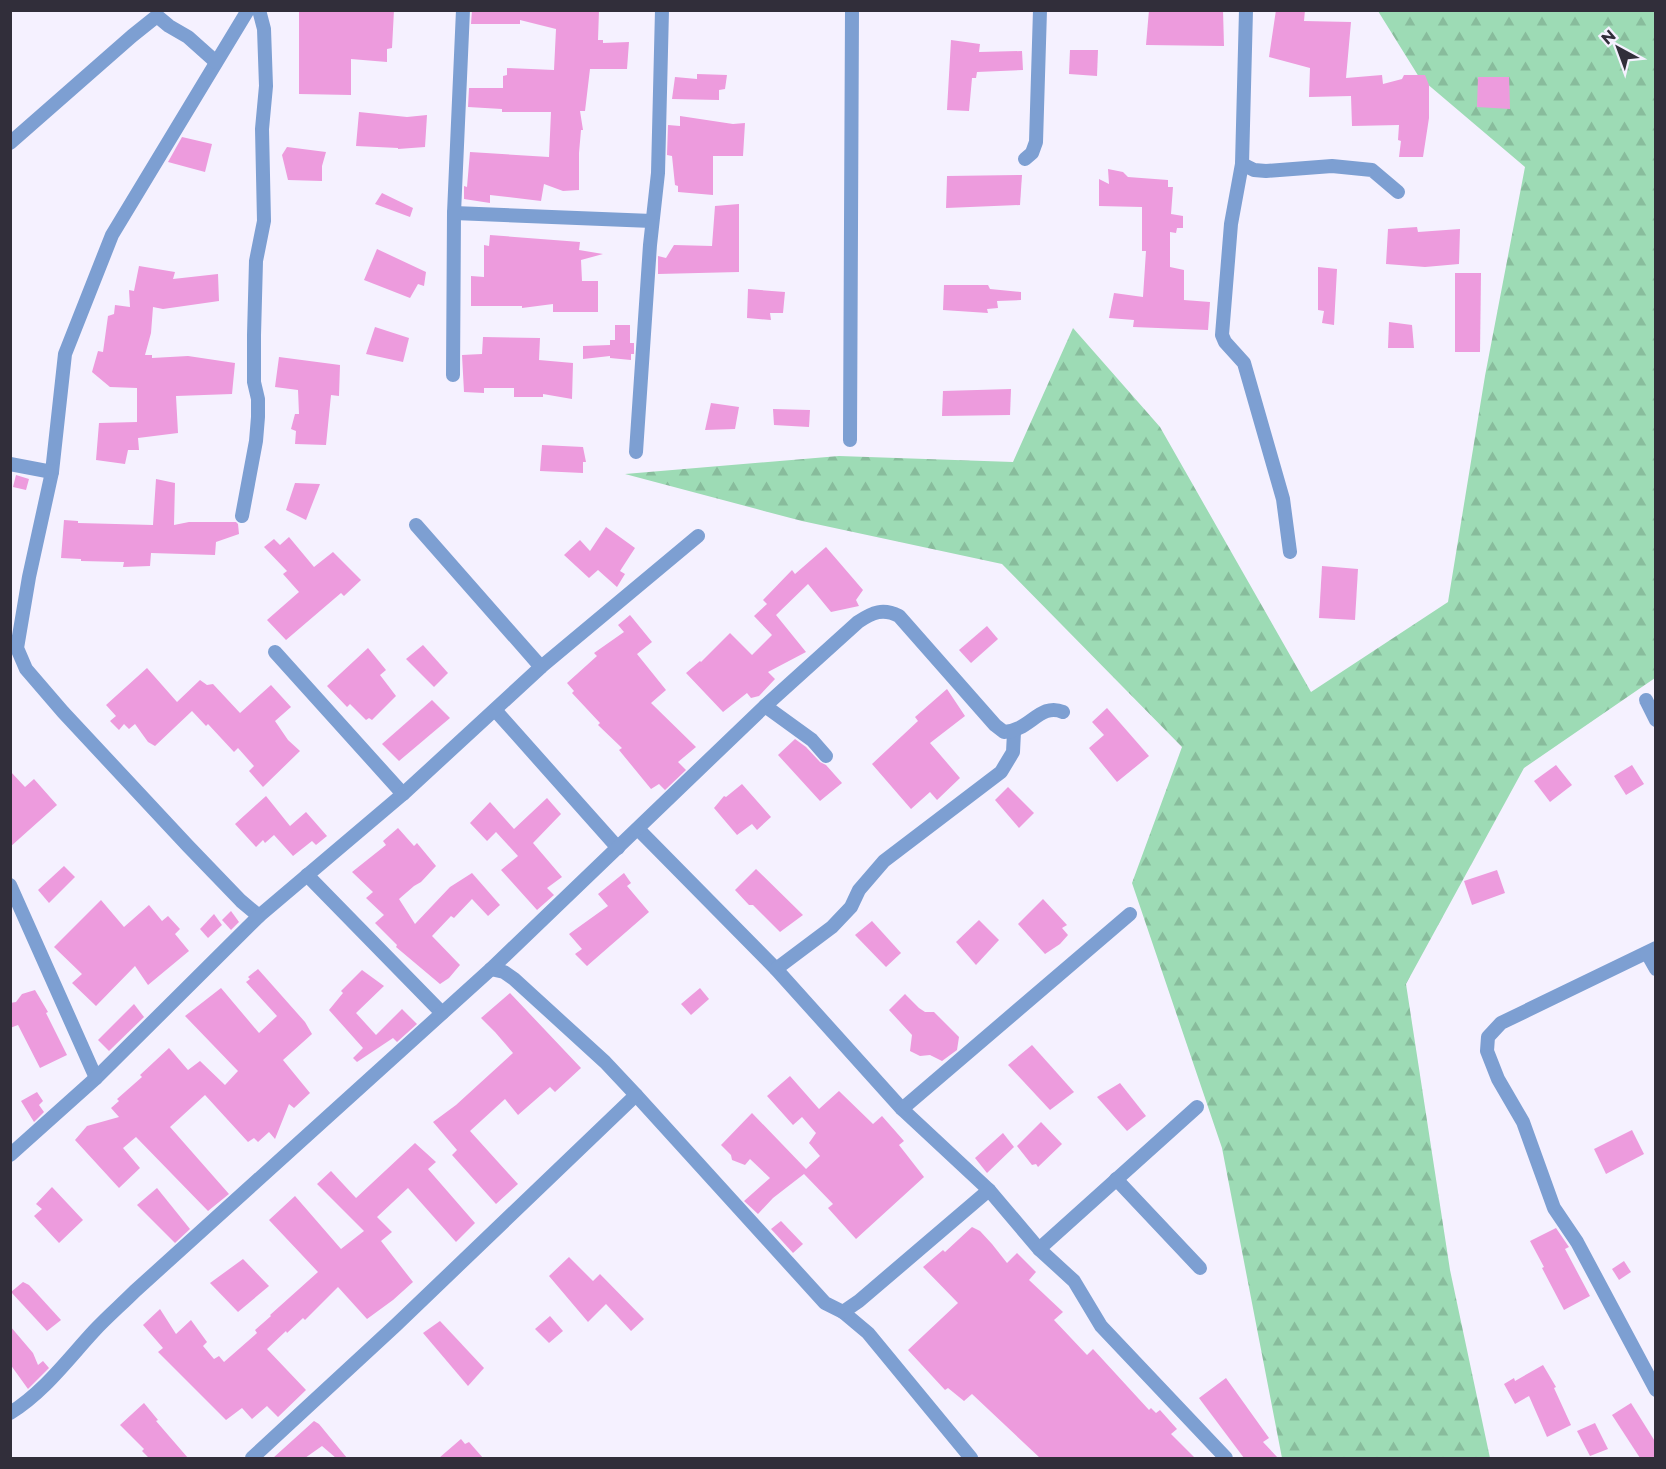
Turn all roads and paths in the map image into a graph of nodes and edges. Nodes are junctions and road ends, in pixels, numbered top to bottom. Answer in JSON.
{"nodes":[{"id":1,"x":248,"y":10,"type":"edge"},
{"id":2,"x":259,"y":10,"type":"edge"},
{"id":3,"x":464,"y":10,"type":"edge"},
{"id":4,"x":662,"y":10,"type":"edge"},
{"id":5,"x":852,"y":10,"type":"edge"},
{"id":6,"x":1040,"y":10,"type":"edge"},
{"id":7,"x":1246,"y":10,"type":"edge"},
{"id":8,"x":155,"y":13,"type":"edge"},
{"id":9,"x":216,"y":62,"type":"junction"},
{"id":10,"x":10,"y":143,"type":"edge"},
{"id":11,"x":1025,"y":159,"type":"dead end"},
{"id":12,"x":1242,"y":164,"type":"junction"},
{"id":13,"x":1398,"y":192,"type":"dead end"},
{"id":14,"x":454,"y":213,"type":"junction"},
{"id":15,"x":652,"y":220,"type":"junction"},
{"id":16,"x":453,"y":375,"type":"dead end"},
{"id":17,"x":850,"y":440,"type":"dead end"},
{"id":18,"x":636,"y":452,"type":"dead end"},
{"id":19,"x":10,"y":464,"type":"edge"},
{"id":20,"x":52,"y":472,"type":"junction"},
{"id":21,"x":242,"y":516,"type":"dead end"},
{"id":22,"x":416,"y":525,"type":"dead end"},
{"id":23,"x":698,"y":536,"type":"dead end"},
{"id":24,"x":1290,"y":552,"type":"dead end"},
{"id":25,"x":275,"y":652,"type":"dead end"},
{"id":26,"x":541,"y":667,"type":"junction"},
{"id":27,"x":1646,"y":700,"type":"dead end"},
{"id":28,"x":765,"y":706,"type":"junction"},
{"id":29,"x":495,"y":710,"type":"junction"},
{"id":30,"x":1063,"y":712,"type":"dead end"},
{"id":31,"x":1656,"y":720,"type":"edge"},
{"id":32,"x":1014,"y":732,"type":"junction"},
{"id":33,"x":826,"y":756,"type":"dead end"},
{"id":34,"x":403,"y":794,"type":"junction"},
{"id":35,"x":638,"y":829,"type":"junction"},
{"id":36,"x":618,"y":848,"type":"junction"},
{"id":37,"x":307,"y":875,"type":"junction"},
{"id":38,"x":10,"y":885,"type":"edge"},
{"id":39,"x":1130,"y":914,"type":"dead end"},
{"id":40,"x":259,"y":916,"type":"junction"},
{"id":41,"x":1651,"y":951,"type":"edge"},
{"id":42,"x":491,"y":969,"type":"junction"},
{"id":43,"x":776,"y":969,"type":"junction"},
{"id":44,"x":1656,"y":969,"type":"edge"},
{"id":45,"x":442,"y":1012,"type":"junction"},
{"id":46,"x":96,"y":1078,"type":"junction"},
{"id":47,"x":636,"y":1095,"type":"junction"},
{"id":48,"x":1197,"y":1107,"type":"dead end"},
{"id":49,"x":902,"y":1109,"type":"junction"},
{"id":50,"x":10,"y":1155,"type":"edge"},
{"id":51,"x":1116,"y":1179,"type":"junction"},
{"id":52,"x":989,"y":1190,"type":"junction"},
{"id":53,"x":1039,"y":1249,"type":"junction"},
{"id":54,"x":1200,"y":1268,"type":"dead end"},
{"id":55,"x":843,"y":1312,"type":"junction"},
{"id":56,"x":1656,"y":1390,"type":"edge"},
{"id":57,"x":10,"y":1413,"type":"edge"},
{"id":58,"x":252,"y":1458,"type":"edge"},
{"id":59,"x":971,"y":1458,"type":"edge"},
{"id":60,"x":1226,"y":1458,"type":"edge"}],
"edges":[{"from":1,"to":9,"type":"street"},
{"from":2,"to":21,"type":"street"},
{"from":3,"to":14,"type":"street"},
{"from":4,"to":15,"type":"street"},
{"from":5,"to":17,"type":"street"},
{"from":6,"to":11,"type":"street"},
{"from":7,"to":12,"type":"street"},
{"from":8,"to":9,"type":"street"},
{"from":8,"to":10,"type":"street"},
{"from":9,"to":20,"type":"street"},
{"from":12,"to":13,"type":"street"},
{"from":12,"to":24,"type":"street"},
{"from":14,"to":15,"type":"street"},
{"from":14,"to":16,"type":"street"},
{"from":15,"to":18,"type":"street"},
{"from":19,"to":20,"type":"street"},
{"from":20,"to":40,"type":"street"},
{"from":22,"to":26,"type":"street"},
{"from":23,"to":26,"type":"street"},
{"from":25,"to":34,"type":"street"},
{"from":26,"to":29,"type":"street"},
{"from":27,"to":31,"type":"street"},
{"from":28,"to":32,"type":"street"},
{"from":28,"to":33,"type":"street"},
{"from":28,"to":35,"type":"street"},
{"from":29,"to":34,"type":"street"},
{"from":29,"to":36,"type":"street"},
{"from":30,"to":32,"type":"street"},
{"from":32,"to":43,"type":"street"},
{"from":34,"to":37,"type":"street"},
{"from":35,"to":36,"type":"street"},
{"from":35,"to":43,"type":"street"},
{"from":36,"to":42,"type":"street"},
{"from":37,"to":40,"type":"street"},
{"from":37,"to":45,"type":"street"},
{"from":38,"to":46,"type":"street"},
{"from":39,"to":49,"type":"street"},
{"from":40,"to":46,"type":"street"},
{"from":41,"to":44,"type":"street"},
{"from":41,"to":56,"type":"street"},
{"from":42,"to":45,"type":"street"},
{"from":42,"to":47,"type":"street"},
{"from":43,"to":49,"type":"street"},
{"from":45,"to":57,"type":"street"},
{"from":46,"to":50,"type":"street"},
{"from":47,"to":55,"type":"street"},
{"from":47,"to":58,"type":"street"},
{"from":48,"to":51,"type":"street"},
{"from":49,"to":52,"type":"street"},
{"from":51,"to":53,"type":"street"},
{"from":51,"to":54,"type":"street"},
{"from":52,"to":53,"type":"street"},
{"from":52,"to":55,"type":"street"},
{"from":53,"to":60,"type":"street"},
{"from":55,"to":59,"type":"street"}]}
